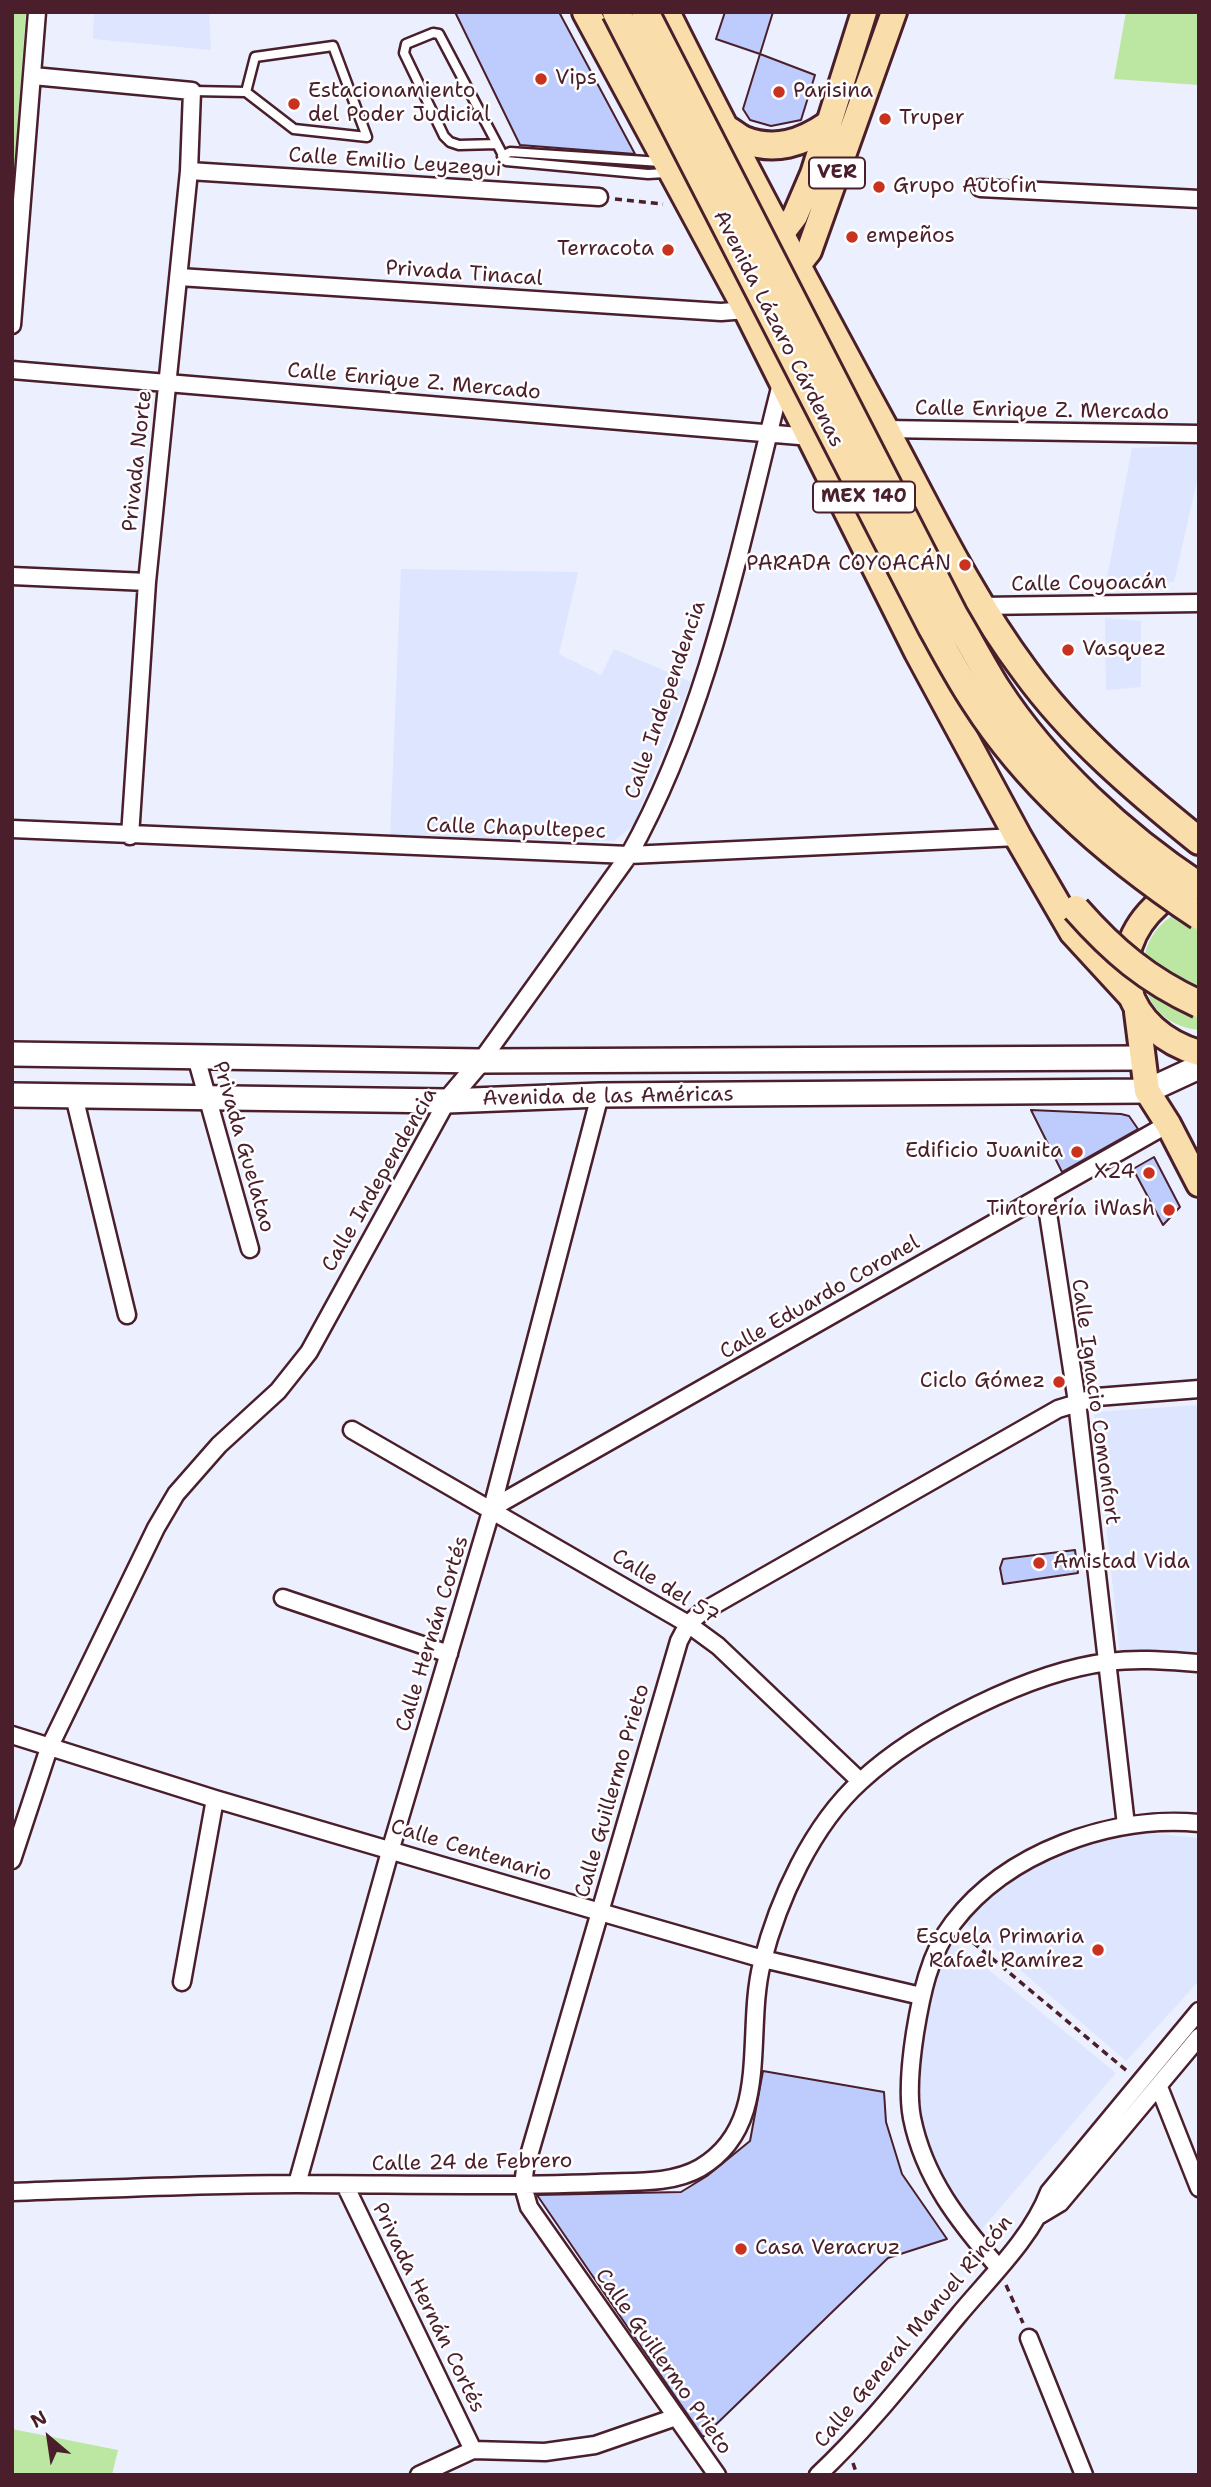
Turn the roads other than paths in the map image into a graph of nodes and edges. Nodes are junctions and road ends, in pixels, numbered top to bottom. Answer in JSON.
{"nodes":[{"id":1,"x":37,"y":12,"type":"edge"},
{"id":2,"x":586,"y":12,"type":"edge"},
{"id":3,"x":616,"y":12,"type":"edge"},
{"id":4,"x":645,"y":12,"type":"edge"},
{"id":5,"x":666,"y":12,"type":"edge"},
{"id":6,"x":864,"y":12,"type":"edge"},
{"id":7,"x":894,"y":12,"type":"edge"},
{"id":8,"x":33,"y":76,"type":"junction"},
{"id":9,"x":192,"y":91,"type":"junction"},
{"id":10,"x":246,"y":92,"type":"junction"},
{"id":11,"x":707,"y":94,"type":"junction"},
{"id":12,"x":646,"y":122,"type":"junction"},
{"id":13,"x":828,"y":125,"type":"junction"},
{"id":14,"x":724,"y":127,"type":"junction"},
{"id":15,"x":496,"y":144,"type":"junction"},
{"id":16,"x":668,"y":163,"type":"junction"},
{"id":17,"x":190,"y":172,"type":"junction"},
{"id":18,"x":980,"y":188,"type":"dead end"},
{"id":19,"x":599,"y":197,"type":"road end"},
{"id":20,"x":1199,"y":199,"type":"edge"},
{"id":21,"x":780,"y":237,"type":"junction"},
{"id":22,"x":797,"y":268,"type":"junction"},
{"id":23,"x":179,"y":277,"type":"junction"},
{"id":24,"x":730,"y":281,"type":"junction"},
{"id":25,"x":747,"y":310,"type":"junction"},
{"id":26,"x":12,"y":325,"type":"edge"},
{"id":27,"x":12,"y":370,"type":"edge"},
{"id":28,"x":782,"y":380,"type":"junction"},
{"id":29,"x":168,"y":381,"type":"junction"},
{"id":30,"x":885,"y":429,"type":"junction"},
{"id":31,"x":768,"y":434,"type":"junction"},
{"id":32,"x":1199,"y":434,"type":"edge"},
{"id":33,"x":811,"y":437,"type":"junction"},
{"id":34,"x":12,"y":576,"type":"edge"},
{"id":35,"x":148,"y":582,"type":"junction"},
{"id":36,"x":1199,"y":603,"type":"edge"},
{"id":37,"x":980,"y":607,"type":"junction"},
{"id":38,"x":918,"y":652,"type":"junction"},
{"id":39,"x":12,"y":829,"type":"edge"},
{"id":40,"x":130,"y":836,"type":"junction"},
{"id":41,"x":1018,"y":837,"type":"junction"},
{"id":42,"x":1199,"y":841,"type":"edge"},
{"id":43,"x":629,"y":855,"type":"junction"},
{"id":44,"x":1199,"y":885,"type":"edge"},
{"id":45,"x":1199,"y":916,"type":"edge"},
{"id":46,"x":1132,"y":1001,"type":"junction"},
{"id":47,"x":1199,"y":1004,"type":"edge"},
{"id":48,"x":1199,"y":1053,"type":"edge"},
{"id":49,"x":12,"y":1054,"type":"edge"},
{"id":50,"x":196,"y":1057,"type":"junction"},
{"id":51,"x":1142,"y":1058,"type":"junction"},
{"id":52,"x":481,"y":1061,"type":"junction"},
{"id":53,"x":1199,"y":1067,"type":"edge"},
{"id":54,"x":1147,"y":1091,"type":"junction"},
{"id":55,"x":600,"y":1095,"type":"junction"},
{"id":56,"x":12,"y":1096,"type":"edge"},
{"id":57,"x":74,"y":1096,"type":"junction"},
{"id":58,"x":208,"y":1097,"type":"junction"},
{"id":59,"x":447,"y":1101,"type":"junction"},
{"id":60,"x":1168,"y":1124,"type":"junction"},
{"id":61,"x":1199,"y":1184,"type":"edge"},
{"id":62,"x":1045,"y":1194,"type":"junction"},
{"id":63,"x":250,"y":1249,"type":"dead end"},
{"id":64,"x":127,"y":1315,"type":"dead end"},
{"id":65,"x":1199,"y":1389,"type":"edge"},
{"id":66,"x":1077,"y":1402,"type":"junction"},
{"id":67,"x":352,"y":1430,"type":"dead end"},
{"id":68,"x":492,"y":1508,"type":"junction"},
{"id":69,"x":283,"y":1598,"type":"dead end"},
{"id":70,"x":688,"y":1623,"type":"junction"},
{"id":71,"x":449,"y":1654,"type":"junction"},
{"id":72,"x":1107,"y":1662,"type":"junction"},
{"id":73,"x":1199,"y":1663,"type":"edge"},
{"id":74,"x":12,"y":1735,"type":"edge"},
{"id":75,"x":49,"y":1748,"type":"junction"},
{"id":76,"x":860,"y":1782,"type":"junction"},
{"id":77,"x":215,"y":1799,"type":"junction"},
{"id":78,"x":1199,"y":1823,"type":"edge"},
{"id":79,"x":1126,"y":1825,"type":"junction"},
{"id":80,"x":391,"y":1848,"type":"junction"},
{"id":81,"x":12,"y":1860,"type":"edge"},
{"id":82,"x":600,"y":1912,"type":"junction"},
{"id":83,"x":763,"y":1959,"type":"junction"},
{"id":84,"x":182,"y":1982,"type":"dead end"},
{"id":85,"x":920,"y":1997,"type":"junction"},
{"id":86,"x":1199,"y":2011,"type":"edge"},
{"id":87,"x":1199,"y":2037,"type":"edge"},
{"id":88,"x":1159,"y":2087,"type":"junction"},
{"id":89,"x":297,"y":2184,"type":"junction"},
{"id":90,"x":345,"y":2185,"type":"junction"},
{"id":91,"x":523,"y":2186,"type":"junction"},
{"id":92,"x":1199,"y":2188,"type":"edge"},
{"id":93,"x":12,"y":2192,"type":"edge"},
{"id":94,"x":1040,"y":2215,"type":"junction"},
{"id":95,"x":998,"y":2267,"type":"junction"},
{"id":96,"x":1029,"y":2338,"type":"road end"},
{"id":97,"x":676,"y":2417,"type":"junction"},
{"id":98,"x":473,"y":2450,"type":"junction"},
{"id":99,"x":419,"y":2475,"type":"edge"},
{"id":100,"x":717,"y":2475,"type":"edge"},
{"id":101,"x":818,"y":2475,"type":"edge"},
{"id":102,"x":1084,"y":2475,"type":"edge"}],
"edges":[{"from":1,"to":8,"type":"street"},
{"from":2,"to":12,"type":"highway","number":"MEX 140"},
{"from":3,"to":45,"type":"highway","name":"Avenida Lázaro Cárdenas","number":"MEX 140","bridge":true},
{"from":4,"to":44,"type":"highway","name":"Avenida Lázaro Cárdenas","number":"MEX 140","bridge":true},
{"from":5,"to":11,"type":"highway","number":"MEX 140"},
{"from":6,"to":13,"type":"main road","number":"VER"},
{"from":7,"to":22,"type":"main road","number":"VER"},
{"from":8,"to":9,"type":"street"},
{"from":8,"to":26,"type":"street"},
{"from":9,"to":10,"type":"lane"},
{"from":9,"to":17,"type":"street","name":"Privada Norte"},
{"from":10,"to":10,"type":"lane","name":"Calle Emilio Leyzegui"},
{"from":11,"to":12,"type":"highway"},
{"from":11,"to":14,"type":"highway","number":"MEX 140"},
{"from":12,"to":16,"type":"highway","number":"MEX 140"},
{"from":13,"to":14,"type":"highway"},
{"from":13,"to":21,"type":"main road","number":"VER"},
{"from":14,"to":16,"type":"highway"},
{"from":14,"to":21,"type":"highway","number":"MEX 140"},
{"from":15,"to":15,"type":"lane"},
{"from":15,"to":16,"type":"lane"},
{"from":16,"to":24,"type":"highway","number":"MEX 140"},
{"from":17,"to":19,"type":"street","name":"Calle Emilio Leyzegui"},
{"from":17,"to":23,"type":"street","name":"Privada Norte"},
{"from":18,"to":20,"type":"street"},
{"from":21,"to":22,"type":"highway","number":"MEX 140"},
{"from":21,"to":24,"type":"main road","number":"VER"},
{"from":22,"to":25,"type":"main road","number":"VER"},
{"from":22,"to":30,"type":"highway","number":"MEX 140"},
{"from":23,"to":25,"type":"street","name":"Privada Tinacal"},
{"from":23,"to":29,"type":"street","name":"Privada Norte"},
{"from":24,"to":25,"type":"highway","number":"MEX 140"},
{"from":25,"to":28,"type":"highway","number":"MEX 140"},
{"from":27,"to":29,"type":"street","name":"Calle Enrique Z. Mercado"},
{"from":28,"to":31,"type":"street","name":"Calle Independencia"},
{"from":28,"to":33,"type":"highway","number":"MEX 140"},
{"from":29,"to":31,"type":"street","name":"Calle Enrique Z. Mercado"},
{"from":29,"to":35,"type":"street","name":"Privada Norte"},
{"from":30,"to":32,"type":"street","name":"Calle Enrique Z. Mercado"},
{"from":30,"to":37,"type":"highway","number":"MEX 140"},
{"from":31,"to":33,"type":"street","name":"Calle Enrique Z. Mercado"},
{"from":31,"to":43,"type":"street","name":"Calle Independencia"},
{"from":33,"to":38,"type":"highway","number":"MEX 140"},
{"from":34,"to":35,"type":"street"},
{"from":35,"to":40,"type":"street","name":"Privada Norte"},
{"from":36,"to":37,"type":"street","name":"Calle Coyoacán"},
{"from":37,"to":42,"type":"highway","number":"MEX 140"},
{"from":38,"to":41,"type":"highway","number":"MEX 140"},
{"from":38,"to":47,"type":"highway","bridge":true},
{"from":39,"to":40,"type":"street","name":"Calle Chapultepec"},
{"from":40,"to":43,"type":"street","name":"Calle Chapultepec"},
{"from":41,"to":43,"type":"street","name":"Calle Chapultepec"},
{"from":41,"to":46,"type":"highway","number":"MEX 140"},
{"from":43,"to":52,"type":"street","name":"Calle Independencia"},
{"from":44,"to":46,"type":"main road","number":"MEX 140"},
{"from":46,"to":48,"type":"main road","number":"MEX 140"},
{"from":46,"to":51,"type":"main road"},
{"from":49,"to":50,"type":"main road","name":"Avenida de las Américas"},
{"from":50,"to":52,"type":"main road","name":"Avenida de las Américas"},
{"from":50,"to":58,"type":"street","name":"Privada Guelatao"},
{"from":51,"to":52,"type":"main road","name":"Avenida de las Américas"},
{"from":51,"to":54,"type":"main road"},
{"from":52,"to":59,"type":"street","name":"Calle Independencia"},
{"from":53,"to":54,"type":"main road","name":"Avenida de las Américas"},
{"from":54,"to":55,"type":"main road","name":"Avenida de las Américas"},
{"from":54,"to":60,"type":"main road"},
{"from":55,"to":59,"type":"main road","name":"Avenida de las Américas"},
{"from":55,"to":68,"type":"street","name":"Calle Hernán Cortés"},
{"from":56,"to":57,"type":"main road","name":"Avenida de las Américas"},
{"from":57,"to":58,"type":"main road","name":"Avenida de las Américas"},
{"from":57,"to":64,"type":"street"},
{"from":58,"to":59,"type":"main road","name":"Avenida de las Américas"},
{"from":58,"to":63,"type":"street","name":"Privada Guelatao"},
{"from":59,"to":75,"type":"street","name":"Calle Independencia"},
{"from":60,"to":61,"type":"main road"},
{"from":60,"to":62,"type":"street","name":"Calle Eduardo Coronel"},
{"from":62,"to":66,"type":"street","name":"Calle Ignacio Comonfort"},
{"from":62,"to":68,"type":"street","name":"Calle Eduardo Coronel"},
{"from":65,"to":66,"type":"street"},
{"from":66,"to":70,"type":"street"},
{"from":66,"to":72,"type":"street","name":"Calle Ignacio Comonfort"},
{"from":67,"to":68,"type":"street","name":"Calle del 57"},
{"from":68,"to":70,"type":"street","name":"Calle del 57"},
{"from":68,"to":71,"type":"street","name":"Calle Hernán Cortés"},
{"from":69,"to":71,"type":"street"},
{"from":70,"to":76,"type":"street","name":"Calle del 57"},
{"from":70,"to":82,"type":"street","name":"Calle Guillermo Prieto"},
{"from":71,"to":80,"type":"street","name":"Calle Hernán Cortés"},
{"from":72,"to":73,"type":"street","name":"Calle 24 de Febrero"},
{"from":72,"to":76,"type":"street","name":"Calle 24 de Febrero"},
{"from":72,"to":79,"type":"street","name":"Calle Ignacio Comonfort"},
{"from":74,"to":75,"type":"street","name":"Calle Centenario"},
{"from":75,"to":77,"type":"street","name":"Calle Centenario"},
{"from":75,"to":81,"type":"street","name":"Calle Independencia"},
{"from":76,"to":83,"type":"street","name":"Calle 24 de Febrero"},
{"from":77,"to":80,"type":"street","name":"Calle Centenario"},
{"from":77,"to":84,"type":"street"},
{"from":78,"to":79,"type":"street"},
{"from":79,"to":85,"type":"street"},
{"from":80,"to":82,"type":"street","name":"Calle Centenario"},
{"from":80,"to":89,"type":"street","name":"Calle Hernán Cortés"},
{"from":82,"to":83,"type":"street","name":"Calle Centenario"},
{"from":82,"to":91,"type":"street","name":"Calle Guillermo Prieto"},
{"from":83,"to":85,"type":"street","name":"Calle Centenario"},
{"from":83,"to":91,"type":"street","name":"Calle 24 de Febrero"},
{"from":85,"to":95,"type":"street"},
{"from":86,"to":94,"type":"street","name":"Calle General Manuel Rincón"},
{"from":87,"to":88,"type":"street","name":"Calle General Manuel Rincón"},
{"from":88,"to":92,"type":"street"},
{"from":88,"to":94,"type":"street","name":"Calle General Manuel Rincón"},
{"from":89,"to":90,"type":"street","name":"Calle 24 de Febrero"},
{"from":89,"to":93,"type":"street","name":"Calle 24 de Febrero"},
{"from":90,"to":91,"type":"street","name":"Calle 24 de Febrero"},
{"from":90,"to":98,"type":"street","name":"Privada Hernán Cortés"},
{"from":91,"to":97,"type":"street","name":"Calle Guillermo Prieto"},
{"from":94,"to":95,"type":"street","name":"Calle General Manuel Rincón"},
{"from":95,"to":101,"type":"street","name":"Calle General Manuel Rincón"},
{"from":96,"to":102,"type":"street"},
{"from":97,"to":98,"type":"street"},
{"from":97,"to":100,"type":"street","name":"Calle Guillermo Prieto"},
{"from":98,"to":99,"type":"street"}]}
